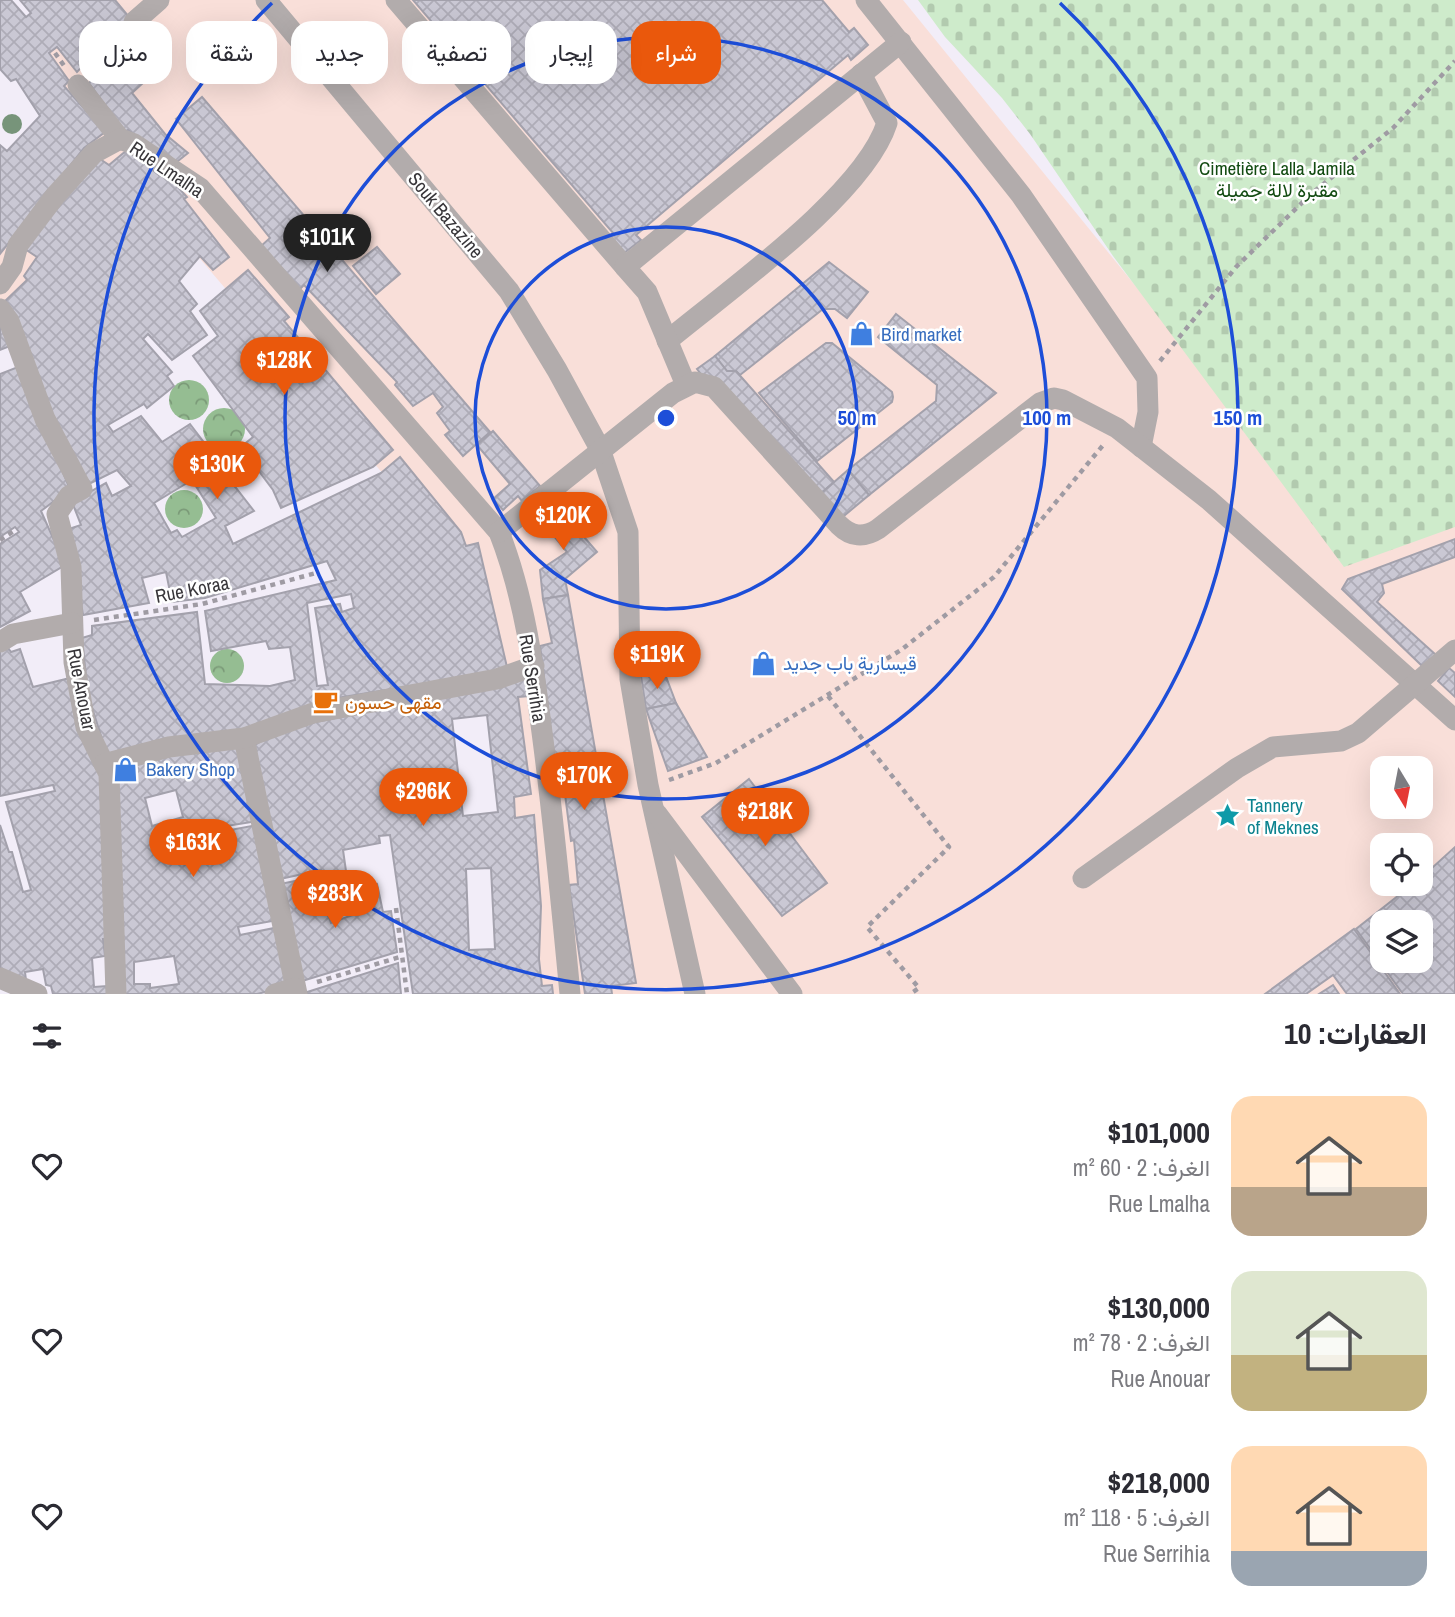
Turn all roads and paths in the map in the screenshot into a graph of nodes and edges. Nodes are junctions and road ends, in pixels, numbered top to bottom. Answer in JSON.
{"nodes":[{"id":1,"x":159,"y":0,"type":"edge"},
{"id":2,"x":266,"y":0,"type":"edge"},
{"id":3,"x":396,"y":0,"type":"edge"},
{"id":4,"x":869,"y":1,"type":"edge"},
{"id":5,"x":135,"y":21,"type":"edge"},
{"id":6,"x":901,"y":42,"type":"junction"},
{"id":7,"x":1455,"y":61,"type":"edge"},
{"id":8,"x":861,"y":74,"type":"junction"},
{"id":9,"x":78,"y":85,"type":"edge"},
{"id":10,"x":120,"y":139,"type":"junction"},
{"id":11,"x":625,"y":267,"type":"junction"},
{"id":12,"x":0,"y":284,"type":"edge"},
{"id":13,"x":0,"y":309,"type":"edge"},
{"id":14,"x":667,"y":341,"type":"junction"},
{"id":15,"x":1147,"y":378,"type":"junction"},
{"id":16,"x":686,"y":385,"type":"junction"},
{"id":17,"x":1117,"y":428,"type":"junction"},
{"id":18,"x":1141,"y":447,"type":"junction"},
{"id":19,"x":600,"y":449,"type":"junction"},
{"id":20,"x":17,"y":529,"type":"dead end"},
{"id":21,"x":499,"y":532,"type":"junction"},
{"id":22,"x":0,"y":540,"type":"edge"},
{"id":23,"x":316,"y":573,"type":"dead end"},
{"id":24,"x":72,"y":624,"type":"junction"},
{"id":25,"x":0,"y":642,"type":"edge"},
{"id":26,"x":1455,"y":650,"type":"edge"},
{"id":27,"x":534,"y":666,"type":"junction"},
{"id":28,"x":1415,"y":684,"type":"junction"},
{"id":29,"x":828,"y":696,"type":"junction"},
{"id":30,"x":1455,"y":720,"type":"edge"},
{"id":31,"x":244,"y":738,"type":"junction"},
{"id":32,"x":104,"y":764,"type":"junction"},
{"id":33,"x":648,"y":785,"type":"junction"},
{"id":34,"x":652,"y":807,"type":"junction"},
{"id":35,"x":1083,"y":878,"type":"dead end"},
{"id":36,"x":396,"y":908,"type":"dead end"},
{"id":37,"x":403,"y":956,"type":"junction"},
{"id":38,"x":0,"y":978,"type":"edge"},
{"id":39,"x":289,"y":992,"type":"edge"},
{"id":40,"x":37,"y":994,"type":"edge"},
{"id":41,"x":116,"y":994,"type":"edge"},
{"id":42,"x":407,"y":994,"type":"edge"},
{"id":43,"x":570,"y":994,"type":"edge"},
{"id":44,"x":695,"y":994,"type":"edge"},
{"id":45,"x":792,"y":994,"type":"edge"},
{"id":46,"x":910,"y":994,"type":"edge"}],
"edges":[{"from":1,"to":5,"type":"street"},
{"from":2,"to":19,"type":"street","name":"Souk Bazazine"},
{"from":3,"to":11,"type":"street"},
{"from":4,"to":6,"type":"street"},
{"from":6,"to":8,"type":"street"},
{"from":6,"to":15,"type":"street"},
{"from":7,"to":15,"type":"path"},
{"from":8,"to":11,"type":"street"},
{"from":8,"to":14,"type":"street"},
{"from":9,"to":10,"type":"street","name":"Rue Lmalha"},
{"from":10,"to":12,"type":"street"},
{"from":10,"to":21,"type":"street","name":"Rue Lmalha"},
{"from":11,"to":14,"type":"street"},
{"from":13,"to":24,"type":"street","name":"Rue Anouar"},
{"from":14,"to":16,"type":"street"},
{"from":15,"to":18,"type":"street"},
{"from":16,"to":17,"type":"street"},
{"from":16,"to":19,"type":"street"},
{"from":17,"to":18,"type":"street"},
{"from":17,"to":29,"type":"path"},
{"from":18,"to":28,"type":"street"},
{"from":19,"to":21,"type":"street"},
{"from":19,"to":33,"type":"street","name":"Souk Bazazine"},
{"from":20,"to":22,"type":"path"},
{"from":21,"to":27,"type":"street","name":"Rue Serrihia"},
{"from":23,"to":24,"type":"path","name":"Rue Koraa"},
{"from":24,"to":25,"type":"street"},
{"from":24,"to":32,"type":"street","name":"Rue Anouar"},
{"from":26,"to":28,"type":"street"},
{"from":27,"to":31,"type":"street"},
{"from":27,"to":43,"type":"street","name":"Rue Serrihia"},
{"from":28,"to":30,"type":"street"},
{"from":28,"to":35,"type":"street"},
{"from":29,"to":33,"type":"path"},
{"from":29,"to":46,"type":"path"},
{"from":31,"to":32,"type":"street"},
{"from":31,"to":39,"type":"street"},
{"from":32,"to":41,"type":"street","name":"Rue Anouar"},
{"from":33,"to":34,"type":"street","name":"Souk Bazazine"},
{"from":34,"to":44,"type":"street","name":"Souk Bazazine"},
{"from":34,"to":45,"type":"street"},
{"from":36,"to":37,"type":"path"},
{"from":37,"to":39,"type":"path"},
{"from":37,"to":42,"type":"path"},
{"from":38,"to":40,"type":"street"}]}
